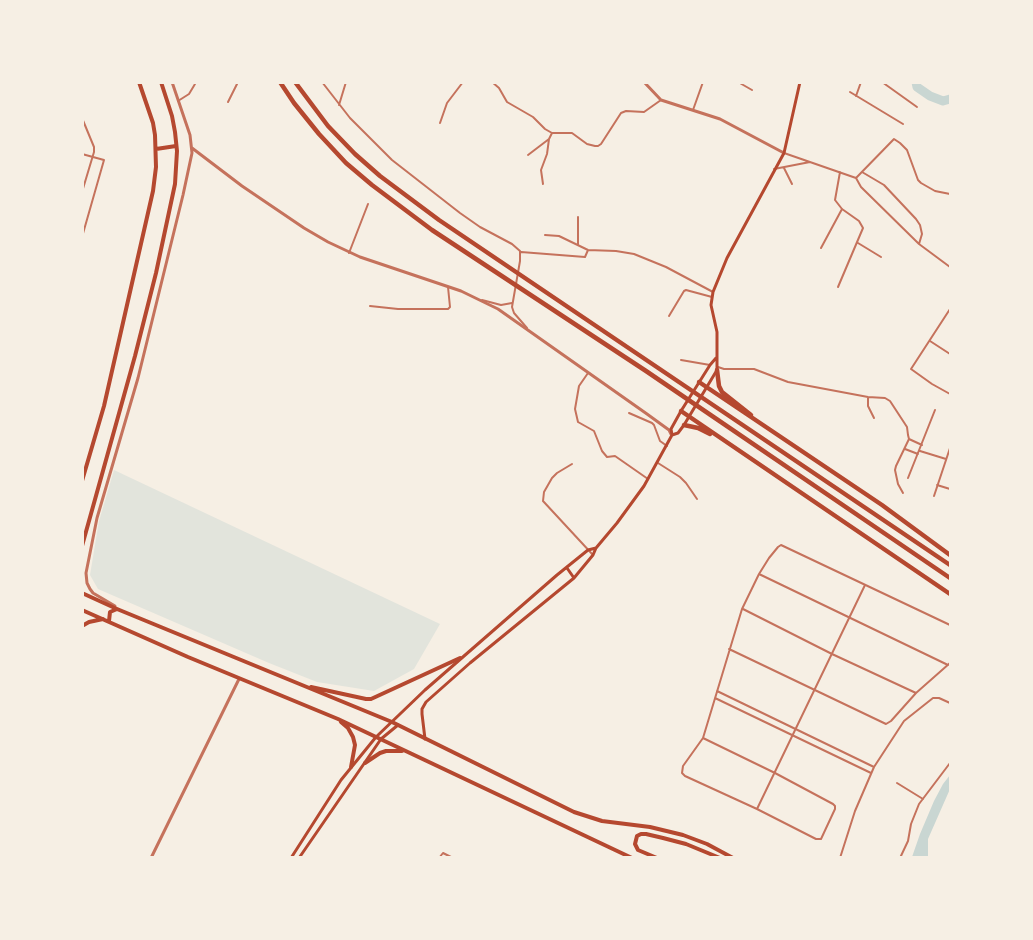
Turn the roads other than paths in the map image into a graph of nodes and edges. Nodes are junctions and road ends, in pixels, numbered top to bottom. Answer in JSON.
{"nodes":[{"id":1,"x":139,"y":82,"type":"edge"},
{"id":2,"x":161,"y":82,"type":"edge"},
{"id":3,"x":172,"y":82,"type":"edge"},
{"id":4,"x":238,"y":82,"type":"edge"},
{"id":5,"x":280,"y":82,"type":"edge"},
{"id":6,"x":295,"y":82,"type":"edge"},
{"id":7,"x":322,"y":82,"type":"edge"},
{"id":8,"x":346,"y":82,"type":"edge"},
{"id":9,"x":463,"y":82,"type":"edge"},
{"id":10,"x":492,"y":82,"type":"edge"},
{"id":11,"x":644,"y":82,"type":"edge"},
{"id":12,"x":702,"y":82,"type":"edge"},
{"id":13,"x":738,"y":82,"type":"edge"},
{"id":14,"x":801,"y":82,"type":"edge"},
{"id":15,"x":861,"y":82,"type":"edge"},
{"id":16,"x":882,"y":82,"type":"edge"},
{"id":17,"x":195,"y":84,"type":"edge"},
{"id":18,"x":752,"y":90,"type":"dead end"},
{"id":19,"x":849,"y":92,"type":"dead end"},
{"id":20,"x":856,"y":96,"type":"junction"},
{"id":21,"x":661,"y":100,"type":"junction"},
{"id":22,"x":178,"y":101,"type":"junction"},
{"id":23,"x":228,"y":102,"type":"dead end"},
{"id":24,"x":339,"y":105,"type":"junction"},
{"id":25,"x":917,"y":107,"type":"dead end"},
{"id":26,"x":693,"y":110,"type":"junction"},
{"id":27,"x":82,"y":118,"type":"edge"},
{"id":28,"x":440,"y":123,"type":"dead end"},
{"id":29,"x":903,"y":124,"type":"dead end"},
{"id":30,"x":552,"y":133,"type":"junction"},
{"id":31,"x":549,"y":139,"type":"junction"},
{"id":32,"x":176,"y":146,"type":"junction"},
{"id":33,"x":192,"y":148,"type":"junction"},
{"id":34,"x":156,"y":149,"type":"junction"},
{"id":35,"x":784,"y":153,"type":"junction"},
{"id":36,"x":82,"y":154,"type":"edge"},
{"id":37,"x":528,"y":154,"type":"dead end"},
{"id":38,"x":93,"y":158,"type":"junction"},
{"id":39,"x":810,"y":162,"type":"junction"},
{"id":40,"x":784,"y":168,"type":"junction"},
{"id":41,"x":774,"y":169,"type":"junction"},
{"id":42,"x":862,"y":171,"type":"junction"},
{"id":43,"x":840,"y":172,"type":"junction"},
{"id":44,"x":856,"y":178,"type":"junction"},
{"id":45,"x":543,"y":184,"type":"dead end"},
{"id":46,"x":792,"y":184,"type":"dead end"},
{"id":47,"x":82,"y":192,"type":"edge"},
{"id":48,"x":951,"y":194,"type":"edge"},
{"id":49,"x":368,"y":204,"type":"dead end"},
{"id":50,"x":842,"y":209,"type":"junction"},
{"id":51,"x":578,"y":217,"type":"dead end"},
{"id":52,"x":545,"y":235,"type":"dead end"},
{"id":53,"x":82,"y":237,"type":"edge"},
{"id":54,"x":857,"y":242,"type":"junction"},
{"id":55,"x":919,"y":244,"type":"junction"},
{"id":56,"x":578,"y":245,"type":"junction"},
{"id":57,"x":821,"y":248,"type":"dead end"},
{"id":58,"x":588,"y":250,"type":"junction"},
{"id":59,"x":520,"y":251,"type":"junction"},
{"id":60,"x":349,"y":253,"type":"junction"},
{"id":61,"x":881,"y":257,"type":"dead end"},
{"id":62,"x":951,"y":267,"type":"edge"},
{"id":63,"x":448,"y":287,"type":"junction"},
{"id":64,"x":838,"y":287,"type":"dead end"},
{"id":65,"x":713,"y":292,"type":"junction"},
{"id":66,"x":712,"y":297,"type":"junction"},
{"id":67,"x":479,"y":299,"type":"junction"},
{"id":68,"x":512,"y":303,"type":"junction"},
{"id":69,"x":370,"y":306,"type":"dead end"},
{"id":70,"x":951,"y":309,"type":"edge"},
{"id":71,"x":669,"y":316,"type":"dead end"},
{"id":72,"x":528,"y":330,"type":"junction"},
{"id":73,"x":930,"y":341,"type":"junction"},
{"id":74,"x":951,"y":354,"type":"edge"},
{"id":75,"x":716,"y":358,"type":"junction"},
{"id":76,"x":681,"y":360,"type":"dead end"},
{"id":77,"x":710,"y":365,"type":"junction"},
{"id":78,"x":717,"y":369,"type":"junction"},
{"id":79,"x":588,"y":374,"type":"junction"},
{"id":80,"x":698,"y":384,"type":"junction"},
{"id":81,"x":706,"y":389,"type":"junction"},
{"id":82,"x":951,"y":394,"type":"edge"},
{"id":83,"x":868,"y":397,"type":"junction"},
{"id":84,"x":682,"y":410,"type":"junction"},
{"id":85,"x":935,"y":410,"type":"dead end"},
{"id":86,"x":629,"y":413,"type":"dead end"},
{"id":87,"x":690,"y":415,"type":"junction"},
{"id":88,"x":874,"y":418,"type":"dead end"},
{"id":89,"x":757,"y":421,"type":"junction"},
{"id":90,"x":684,"y":425,"type":"junction"},
{"id":91,"x":672,"y":435,"type":"junction"},
{"id":92,"x":909,"y":439,"type":"junction"},
{"id":93,"x":723,"y":440,"type":"junction"},
{"id":94,"x":922,"y":445,"type":"junction"},
{"id":95,"x":667,"y":446,"type":"junction"},
{"id":96,"x":951,"y":448,"type":"edge"},
{"id":97,"x":905,"y":449,"type":"junction"},
{"id":98,"x":919,"y":452,"type":"junction"},
{"id":99,"x":946,"y":460,"type":"junction"},
{"id":100,"x":658,"y":463,"type":"junction"},
{"id":101,"x":572,"y":464,"type":"dead end"},
{"id":102,"x":908,"y":478,"type":"dead end"},
{"id":103,"x":648,"y":479,"type":"junction"},
{"id":104,"x":82,"y":481,"type":"edge"},
{"id":105,"x":937,"y":485,"type":"junction"},
{"id":106,"x":951,"y":489,"type":"edge"},
{"id":107,"x":903,"y":493,"type":"dead end"},
{"id":108,"x":934,"y":496,"type":"dead end"},
{"id":109,"x":697,"y":499,"type":"dead end"},
{"id":110,"x":82,"y":546,"type":"edge"},
{"id":111,"x":596,"y":548,"type":"junction"},
{"id":112,"x":588,"y":550,"type":"junction"},
{"id":113,"x":593,"y":555,"type":"junction"},
{"id":114,"x":951,"y":555,"type":"edge"},
{"id":115,"x":951,"y":565,"type":"edge"},
{"id":116,"x":567,"y":568,"type":"junction"},
{"id":117,"x":759,"y":574,"type":"junction"},
{"id":118,"x":574,"y":578,"type":"junction"},
{"id":119,"x":951,"y":578,"type":"edge"},
{"id":120,"x":866,"y":585,"type":"junction"},
{"id":121,"x":82,"y":593,"type":"edge"},
{"id":122,"x":951,"y":594,"type":"edge"},
{"id":123,"x":742,"y":609,"type":"junction"},
{"id":124,"x":82,"y":610,"type":"edge"},
{"id":125,"x":119,"y":610,"type":"junction"},
{"id":126,"x":849,"y":618,"type":"junction"},
{"id":127,"x":104,"y":619,"type":"junction"},
{"id":128,"x":110,"y":622,"type":"junction"},
{"id":129,"x":951,"y":625,"type":"edge"},
{"id":130,"x":82,"y":626,"type":"edge"},
{"id":131,"x":729,"y":649,"type":"junction"},
{"id":132,"x":832,"y":654,"type":"junction"},
{"id":133,"x":460,"y":658,"type":"junction"},
{"id":134,"x":949,"y":664,"type":"edge"},
{"id":135,"x":239,"y":679,"type":"junction"},
{"id":136,"x":298,"y":684,"type":"junction"},
{"id":137,"x":815,"y":689,"type":"junction"},
{"id":138,"x":717,"y":691,"type":"junction"},
{"id":139,"x":916,"y":693,"type":"junction"},
{"id":140,"x":715,"y":698,"type":"junction"},
{"id":141,"x":951,"y":704,"type":"edge"},
{"id":142,"x":338,"y":719,"type":"junction"},
{"id":143,"x":392,"y":722,"type":"junction"},
{"id":144,"x":398,"y":725,"type":"junction"},
{"id":145,"x":796,"y":728,"type":"junction"},
{"id":146,"x":792,"y":736,"type":"junction"},
{"id":147,"x":375,"y":737,"type":"junction"},
{"id":148,"x":703,"y":738,"type":"junction"},
{"id":149,"x":381,"y":739,"type":"junction"},
{"id":150,"x":425,"y":740,"type":"junction"},
{"id":151,"x":406,"y":751,"type":"junction"},
{"id":152,"x":365,"y":763,"type":"junction"},
{"id":153,"x":951,"y":763,"type":"edge"},
{"id":154,"x":351,"y":767,"type":"junction"},
{"id":155,"x":874,"y":767,"type":"junction"},
{"id":156,"x":775,"y":772,"type":"junction"},
{"id":157,"x":871,"y":774,"type":"junction"},
{"id":158,"x":897,"y":783,"type":"dead end"},
{"id":159,"x":923,"y":799,"type":"junction"},
{"id":160,"x":757,"y":809,"type":"junction"},
{"id":161,"x":151,"y":858,"type":"edge"},
{"id":162,"x":291,"y":858,"type":"edge"},
{"id":163,"x":299,"y":858,"type":"edge"},
{"id":164,"x":439,"y":858,"type":"edge"},
{"id":165,"x":453,"y":858,"type":"edge"},
{"id":166,"x":632,"y":858,"type":"edge"},
{"id":167,"x":657,"y":858,"type":"edge"},
{"id":168,"x":720,"y":858,"type":"edge"},
{"id":169,"x":733,"y":858,"type":"edge"},
{"id":170,"x":840,"y":858,"type":"edge"},
{"id":171,"x":900,"y":858,"type":"edge"}],
"edges":[{"from":1,"to":34,"type":"main road"},
{"from":2,"to":32,"type":"main road"},
{"from":3,"to":22,"type":"street"},
{"from":4,"to":23,"type":"street"},
{"from":5,"to":119,"type":"highway"},
{"from":6,"to":115,"type":"highway"},
{"from":7,"to":24,"type":"street"},
{"from":8,"to":24,"type":"street"},
{"from":9,"to":28,"type":"street"},
{"from":10,"to":30,"type":"street"},
{"from":11,"to":21,"type":"street"},
{"from":12,"to":26,"type":"street"},
{"from":13,"to":18,"type":"street"},
{"from":14,"to":35,"type":"main road"},
{"from":15,"to":20,"type":"street"},
{"from":16,"to":25,"type":"street"},
{"from":17,"to":22,"type":"street"},
{"from":19,"to":20,"type":"street"},
{"from":20,"to":29,"type":"street"},
{"from":21,"to":26,"type":"street"},
{"from":21,"to":30,"type":"street"},
{"from":22,"to":33,"type":"street"},
{"from":24,"to":59,"type":"street"},
{"from":26,"to":35,"type":"street"},
{"from":27,"to":38,"type":"street"},
{"from":30,"to":31,"type":"street"},
{"from":31,"to":37,"type":"street"},
{"from":31,"to":45,"type":"street"},
{"from":32,"to":34,"type":"main road"},
{"from":32,"to":110,"type":"main road"},
{"from":33,"to":60,"type":"street"},
{"from":33,"to":125,"type":"street"},
{"from":34,"to":104,"type":"main road"},
{"from":35,"to":39,"type":"street"},
{"from":35,"to":41,"type":"main road"},
{"from":36,"to":38,"type":"street"},
{"from":38,"to":47,"type":"street"},
{"from":38,"to":53,"type":"street"},
{"from":39,"to":40,"type":"street"},
{"from":39,"to":43,"type":"street"},
{"from":40,"to":41,"type":"street"},
{"from":40,"to":46,"type":"street"},
{"from":41,"to":65,"type":"main road"},
{"from":42,"to":44,"type":"street"},
{"from":42,"to":48,"type":"street"},
{"from":42,"to":55,"type":"street"},
{"from":43,"to":44,"type":"street"},
{"from":43,"to":50,"type":"street"},
{"from":44,"to":55,"type":"street"},
{"from":49,"to":60,"type":"street"},
{"from":50,"to":54,"type":"street"},
{"from":50,"to":57,"type":"street"},
{"from":51,"to":56,"type":"street"},
{"from":52,"to":56,"type":"street"},
{"from":54,"to":61,"type":"street"},
{"from":54,"to":64,"type":"street"},
{"from":55,"to":62,"type":"street"},
{"from":56,"to":58,"type":"street"},
{"from":58,"to":59,"type":"street"},
{"from":58,"to":65,"type":"street"},
{"from":59,"to":68,"type":"street"},
{"from":60,"to":63,"type":"street"},
{"from":63,"to":67,"type":"street"},
{"from":63,"to":69,"type":"street"},
{"from":65,"to":66,"type":"main road"},
{"from":66,"to":71,"type":"street"},
{"from":66,"to":75,"type":"main road"},
{"from":67,"to":68,"type":"street"},
{"from":67,"to":72,"type":"street"},
{"from":68,"to":72,"type":"street"},
{"from":70,"to":73,"type":"street"},
{"from":72,"to":79,"type":"street"},
{"from":73,"to":74,"type":"street"},
{"from":73,"to":82,"type":"street"},
{"from":75,"to":77,"type":"main road"},
{"from":75,"to":78,"type":"main road"},
{"from":76,"to":77,"type":"street"},
{"from":77,"to":80,"type":"main road"},
{"from":78,"to":81,"type":"main road"},
{"from":78,"to":83,"type":"street"},
{"from":78,"to":89,"type":"highway"},
{"from":79,"to":91,"type":"street"},
{"from":79,"to":103,"type":"street"},
{"from":80,"to":81,"type":"highway"},
{"from":80,"to":84,"type":"main road"},
{"from":81,"to":87,"type":"main road"},
{"from":81,"to":89,"type":"highway"},
{"from":83,"to":88,"type":"street"},
{"from":83,"to":92,"type":"street"},
{"from":84,"to":87,"type":"highway"},
{"from":84,"to":91,"type":"main road"},
{"from":85,"to":94,"type":"street"},
{"from":86,"to":95,"type":"street"},
{"from":87,"to":90,"type":"main road"},
{"from":87,"to":93,"type":"highway"},
{"from":89,"to":114,"type":"highway"},
{"from":90,"to":91,"type":"main road"},
{"from":90,"to":93,"type":"highway"},
{"from":91,"to":95,"type":"main road"},
{"from":92,"to":94,"type":"street"},
{"from":92,"to":97,"type":"street"},
{"from":93,"to":122,"type":"highway"},
{"from":94,"to":98,"type":"street"},
{"from":95,"to":100,"type":"main road"},
{"from":96,"to":99,"type":"street"},
{"from":97,"to":98,"type":"street"},
{"from":97,"to":107,"type":"street"},
{"from":98,"to":99,"type":"street"},
{"from":98,"to":102,"type":"street"},
{"from":99,"to":105,"type":"street"},
{"from":100,"to":103,"type":"main road"},
{"from":100,"to":109,"type":"street"},
{"from":101,"to":112,"type":"street"},
{"from":103,"to":111,"type":"main road"},
{"from":105,"to":106,"type":"street"},
{"from":105,"to":108,"type":"street"},
{"from":111,"to":112,"type":"main road"},
{"from":111,"to":113,"type":"main road"},
{"from":112,"to":113,"type":"street"},
{"from":112,"to":116,"type":"main road"},
{"from":113,"to":118,"type":"main road"},
{"from":116,"to":118,"type":"main road"},
{"from":116,"to":133,"type":"main road"},
{"from":117,"to":120,"type":"street"},
{"from":117,"to":123,"type":"street"},
{"from":117,"to":126,"type":"street"},
{"from":118,"to":150,"type":"main road"},
{"from":120,"to":126,"type":"street"},
{"from":120,"to":129,"type":"street"},
{"from":121,"to":125,"type":"main road"},
{"from":123,"to":131,"type":"street"},
{"from":123,"to":132,"type":"street"},
{"from":124,"to":127,"type":"main road"},
{"from":125,"to":128,"type":"main road"},
{"from":125,"to":136,"type":"main road"},
{"from":126,"to":132,"type":"street"},
{"from":126,"to":134,"type":"street"},
{"from":127,"to":128,"type":"main road"},
{"from":127,"to":130,"type":"main road"},
{"from":128,"to":135,"type":"main road"},
{"from":131,"to":137,"type":"street"},
{"from":131,"to":138,"type":"street"},
{"from":132,"to":137,"type":"street"},
{"from":132,"to":139,"type":"street"},
{"from":133,"to":136,"type":"main road"},
{"from":133,"to":143,"type":"main road"},
{"from":134,"to":139,"type":"street"},
{"from":135,"to":142,"type":"main road"},
{"from":135,"to":161,"type":"street"},
{"from":136,"to":143,"type":"main road"},
{"from":137,"to":139,"type":"street"},
{"from":137,"to":145,"type":"street"},
{"from":138,"to":140,"type":"street"},
{"from":138,"to":145,"type":"street"},
{"from":140,"to":146,"type":"street"},
{"from":140,"to":148,"type":"street"},
{"from":141,"to":155,"type":"street"},
{"from":142,"to":147,"type":"main road"},
{"from":142,"to":154,"type":"main road"},
{"from":143,"to":144,"type":"main road"},
{"from":143,"to":147,"type":"main road"},
{"from":144,"to":149,"type":"main road"},
{"from":144,"to":150,"type":"main road"},
{"from":145,"to":146,"type":"street"},
{"from":145,"to":155,"type":"street"},
{"from":146,"to":156,"type":"street"},
{"from":146,"to":157,"type":"street"},
{"from":147,"to":149,"type":"main road"},
{"from":147,"to":154,"type":"main road"},
{"from":148,"to":156,"type":"street"},
{"from":148,"to":160,"type":"street"},
{"from":149,"to":151,"type":"main road"},
{"from":149,"to":152,"type":"main road"},
{"from":150,"to":169,"type":"main road"},
{"from":151,"to":152,"type":"main road"},
{"from":151,"to":166,"type":"main road"},
{"from":152,"to":163,"type":"main road"},
{"from":153,"to":159,"type":"street"},
{"from":154,"to":162,"type":"main road"},
{"from":155,"to":157,"type":"street"},
{"from":156,"to":160,"type":"street"},
{"from":156,"to":160,"type":"street"},
{"from":157,"to":170,"type":"street"},
{"from":158,"to":159,"type":"street"},
{"from":159,"to":171,"type":"street"},
{"from":164,"to":165,"type":"street"},
{"from":167,"to":168,"type":"main road"}]}
